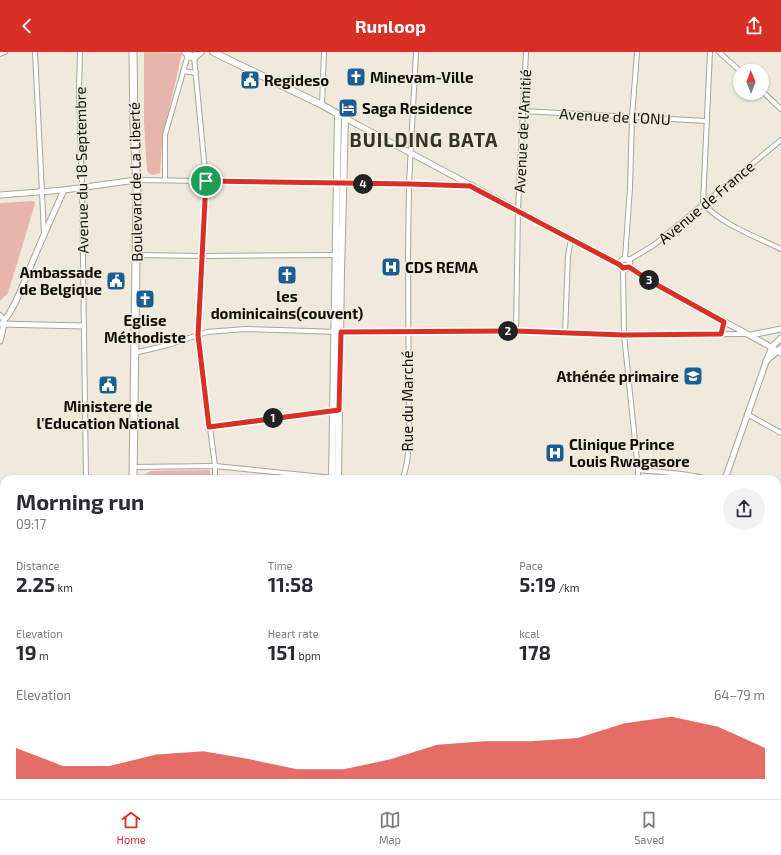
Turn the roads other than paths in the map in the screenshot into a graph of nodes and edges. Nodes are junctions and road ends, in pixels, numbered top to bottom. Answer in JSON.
{"nodes":[{"id":1,"x":5,"y":52,"type":"edge"},
{"id":2,"x":35,"y":52,"type":"edge"},
{"id":3,"x":80,"y":52,"type":"edge"},
{"id":4,"x":133,"y":52,"type":"edge"},
{"id":5,"x":200,"y":52,"type":"edge"},
{"id":6,"x":213,"y":52,"type":"edge"},
{"id":7,"x":324,"y":52,"type":"edge"},
{"id":8,"x":416,"y":52,"type":"edge"},
{"id":9,"x":526,"y":52,"type":"edge"},
{"id":10,"x":637,"y":52,"type":"edge"},
{"id":11,"x":710,"y":52,"type":"edge"},
{"id":12,"x":719,"y":52,"type":"edge"},
{"id":13,"x":0,"y":54,"type":"edge"},
{"id":14,"x":189,"y":55,"type":"edge"},
{"id":15,"x":733,"y":65,"type":"edge"},
{"id":16,"x":183,"y":71,"type":"junction"},
{"id":17,"x":196,"y":73,"type":"junction"},
{"id":18,"x":769,"y":98,"type":"edge"},
{"id":19,"x":322,"y":105,"type":"junction"},
{"id":20,"x":781,"y":109,"type":"edge"},
{"id":21,"x":523,"y":111,"type":"junction"},
{"id":22,"x":338,"y":114,"type":"junction"},
{"id":23,"x":632,"y":117,"type":"junction"},
{"id":24,"x":345,"y":118,"type":"junction"},
{"id":25,"x":707,"y":121,"type":"junction"},
{"id":26,"x":781,"y":140,"type":"edge"},
{"id":27,"x":411,"y":154,"type":"junction"},
{"id":28,"x":136,"y":180,"type":"junction"},
{"id":29,"x":165,"y":180,"type":"junction"},
{"id":30,"x":206,"y":181,"type":"junction"},
{"id":31,"x":340,"y":184,"type":"junction"},
{"id":32,"x":410,"y":184,"type":"junction"},
{"id":33,"x":470,"y":186,"type":"junction"},
{"id":34,"x":82,"y":188,"type":"junction"},
{"id":35,"x":64,"y":190,"type":"junction"},
{"id":36,"x":41,"y":192,"type":"junction"},
{"id":37,"x":0,"y":195,"type":"edge"},
{"id":38,"x":703,"y":203,"type":"junction"},
{"id":39,"x":518,"y":210,"type":"junction"},
{"id":40,"x":44,"y":233,"type":"junction"},
{"id":41,"x":570,"y":238,"type":"junction"},
{"id":42,"x":781,"y":249,"type":"edge"},
{"id":43,"x":136,"y":255,"type":"junction"},
{"id":44,"x":339,"y":255,"type":"junction"},
{"id":45,"x":202,"y":256,"type":"junction"},
{"id":46,"x":627,"y":259,"type":"junction"},
{"id":47,"x":624,"y":267,"type":"junction"},
{"id":48,"x":0,"y":315,"type":"edge"},
{"id":49,"x":724,"y":322,"type":"junction"},
{"id":50,"x":3,"y":323,"type":"edge"},
{"id":51,"x":83,"y":326,"type":"junction"},
{"id":52,"x":781,"y":329,"type":"edge"},
{"id":53,"x":338,"y":331,"type":"junction"},
{"id":54,"x":516,"y":331,"type":"junction"},
{"id":55,"x":407,"y":332,"type":"junction"},
{"id":56,"x":565,"y":333,"type":"junction"},
{"id":57,"x":721,"y":334,"type":"junction"},
{"id":58,"x":198,"y":335,"type":"junction"},
{"id":59,"x":624,"y":335,"type":"junction"},
{"id":60,"x":749,"y":335,"type":"junction"},
{"id":61,"x":781,"y":338,"type":"edge"},
{"id":62,"x":0,"y":341,"type":"edge"},
{"id":63,"x":772,"y":347,"type":"junction"},
{"id":64,"x":780,"y":350,"type":"edge"},
{"id":65,"x":134,"y":353,"type":"junction"},
{"id":66,"x":766,"y":362,"type":"junction"},
{"id":67,"x":336,"y":410,"type":"junction"},
{"id":68,"x":747,"y":414,"type":"junction"},
{"id":69,"x":209,"y":427,"type":"junction"},
{"id":70,"x":781,"y":433,"type":"edge"},
{"id":71,"x":215,"y":466,"type":"junction"},
{"id":72,"x":132,"y":467,"type":"junction"},
{"id":73,"x":638,"y":470,"type":"junction"},
{"id":74,"x":86,"y":475,"type":"edge"},
{"id":75,"x":133,"y":475,"type":"edge"},
{"id":76,"x":215,"y":475,"type":"edge"},
{"id":77,"x":299,"y":475,"type":"edge"},
{"id":78,"x":337,"y":475,"type":"edge"},
{"id":79,"x":404,"y":475,"type":"edge"},
{"id":80,"x":638,"y":475,"type":"edge"},
{"id":81,"x":691,"y":475,"type":"edge"},
{"id":82,"x":726,"y":475,"type":"edge"}],
"edges":[{"from":1,"to":13,"type":"street"},
{"from":2,"to":36,"type":"street"},
{"from":3,"to":34,"type":"street","name":"Avenue du 18 Septembre"},
{"from":4,"to":28,"type":"highway","name":"Boulevard de La Liberté"},
{"from":5,"to":14,"type":"highway"},
{"from":6,"to":19,"type":"main road"},
{"from":7,"to":19,"type":"street"},
{"from":8,"to":27,"type":"street","name":"Rue du Marché"},
{"from":9,"to":21,"type":"street","name":"Avenue de l'Amitié"},
{"from":10,"to":23,"type":"street"},
{"from":11,"to":25,"type":"street"},
{"from":12,"to":15,"type":"street"},
{"from":14,"to":16,"type":"street"},
{"from":14,"to":17,"type":"street"},
{"from":16,"to":17,"type":"street"},
{"from":16,"to":29,"type":"street"},
{"from":17,"to":30,"type":"street"},
{"from":18,"to":20,"type":"street"},
{"from":19,"to":22,"type":"main road"},
{"from":21,"to":23,"type":"street","name":"Avenue de l'ONU"},
{"from":21,"to":39,"type":"street","name":"Avenue de l'Amitié"},
{"from":22,"to":24,"type":"main road"},
{"from":22,"to":31,"type":"main road"},
{"from":23,"to":25,"type":"street","name":"Avenue de l'ONU"},
{"from":23,"to":46,"type":"street"},
{"from":24,"to":27,"type":"street"},
{"from":24,"to":31,"type":"main road"},
{"from":25,"to":38,"type":"street"},
{"from":26,"to":38,"type":"street","name":"Avenue de France"},
{"from":27,"to":32,"type":"street","name":"Rue du Marché"},
{"from":27,"to":33,"type":"street"},
{"from":28,"to":29,"type":"street"},
{"from":28,"to":34,"type":"street"},
{"from":28,"to":43,"type":"highway","name":"Boulevard de La Liberté"},
{"from":29,"to":30,"type":"street"},
{"from":30,"to":31,"type":"street"},
{"from":30,"to":45,"type":"street"},
{"from":31,"to":32,"type":"street"},
{"from":31,"to":44,"type":"main road"},
{"from":32,"to":33,"type":"street"},
{"from":32,"to":55,"type":"street","name":"Rue du Marché"},
{"from":33,"to":39,"type":"street"},
{"from":34,"to":35,"type":"street"},
{"from":34,"to":51,"type":"street","name":"Avenue du 18 Septembre"},
{"from":35,"to":36,"type":"street"},
{"from":35,"to":40,"type":"street"},
{"from":36,"to":37,"type":"street"},
{"from":36,"to":40,"type":"street"},
{"from":38,"to":42,"type":"street"},
{"from":38,"to":46,"type":"street","name":"Avenue de France"},
{"from":39,"to":41,"type":"street"},
{"from":39,"to":54,"type":"street","name":"Avenue de l'Amitié"},
{"from":40,"to":50,"type":"street"},
{"from":41,"to":47,"type":"street"},
{"from":41,"to":56,"type":"street"},
{"from":43,"to":45,"type":"street"},
{"from":43,"to":65,"type":"highway","name":"Boulevard de La Liberté"},
{"from":44,"to":45,"type":"street"},
{"from":44,"to":53,"type":"main road"},
{"from":45,"to":58,"type":"street"},
{"from":46,"to":47,"type":"street"},
{"from":46,"to":47,"type":"street"},
{"from":47,"to":49,"type":"street"},
{"from":47,"to":59,"type":"street"},
{"from":48,"to":50,"type":"street"},
{"from":49,"to":57,"type":"street"},
{"from":49,"to":60,"type":"street"},
{"from":50,"to":51,"type":"street"},
{"from":50,"to":62,"type":"street"},
{"from":51,"to":74,"type":"street","name":"Avenue du 18 Septembre"},
{"from":52,"to":60,"type":"street"},
{"from":53,"to":55,"type":"street"},
{"from":53,"to":58,"type":"street"},
{"from":53,"to":67,"type":"main road"},
{"from":54,"to":55,"type":"street"},
{"from":54,"to":56,"type":"street"},
{"from":55,"to":79,"type":"street","name":"Rue du Marché"},
{"from":56,"to":59,"type":"street"},
{"from":57,"to":59,"type":"street"},
{"from":57,"to":60,"type":"street"},
{"from":58,"to":65,"type":"street"},
{"from":58,"to":69,"type":"street"},
{"from":59,"to":73,"type":"street"},
{"from":60,"to":63,"type":"street"},
{"from":61,"to":63,"type":"street"},
{"from":63,"to":64,"type":"street"},
{"from":63,"to":66,"type":"street"},
{"from":64,"to":66,"type":"street"},
{"from":65,"to":72,"type":"highway","name":"Boulevard de La Liberté"},
{"from":66,"to":68,"type":"street"},
{"from":67,"to":69,"type":"street"},
{"from":67,"to":78,"type":"main road"},
{"from":68,"to":70,"type":"street"},
{"from":68,"to":82,"type":"street"},
{"from":69,"to":71,"type":"street"},
{"from":71,"to":72,"type":"street"},
{"from":71,"to":76,"type":"street"},
{"from":71,"to":77,"type":"street"},
{"from":72,"to":75,"type":"highway","name":"Boulevard de La Liberté"},
{"from":73,"to":80,"type":"street"},
{"from":73,"to":81,"type":"street"}]}
